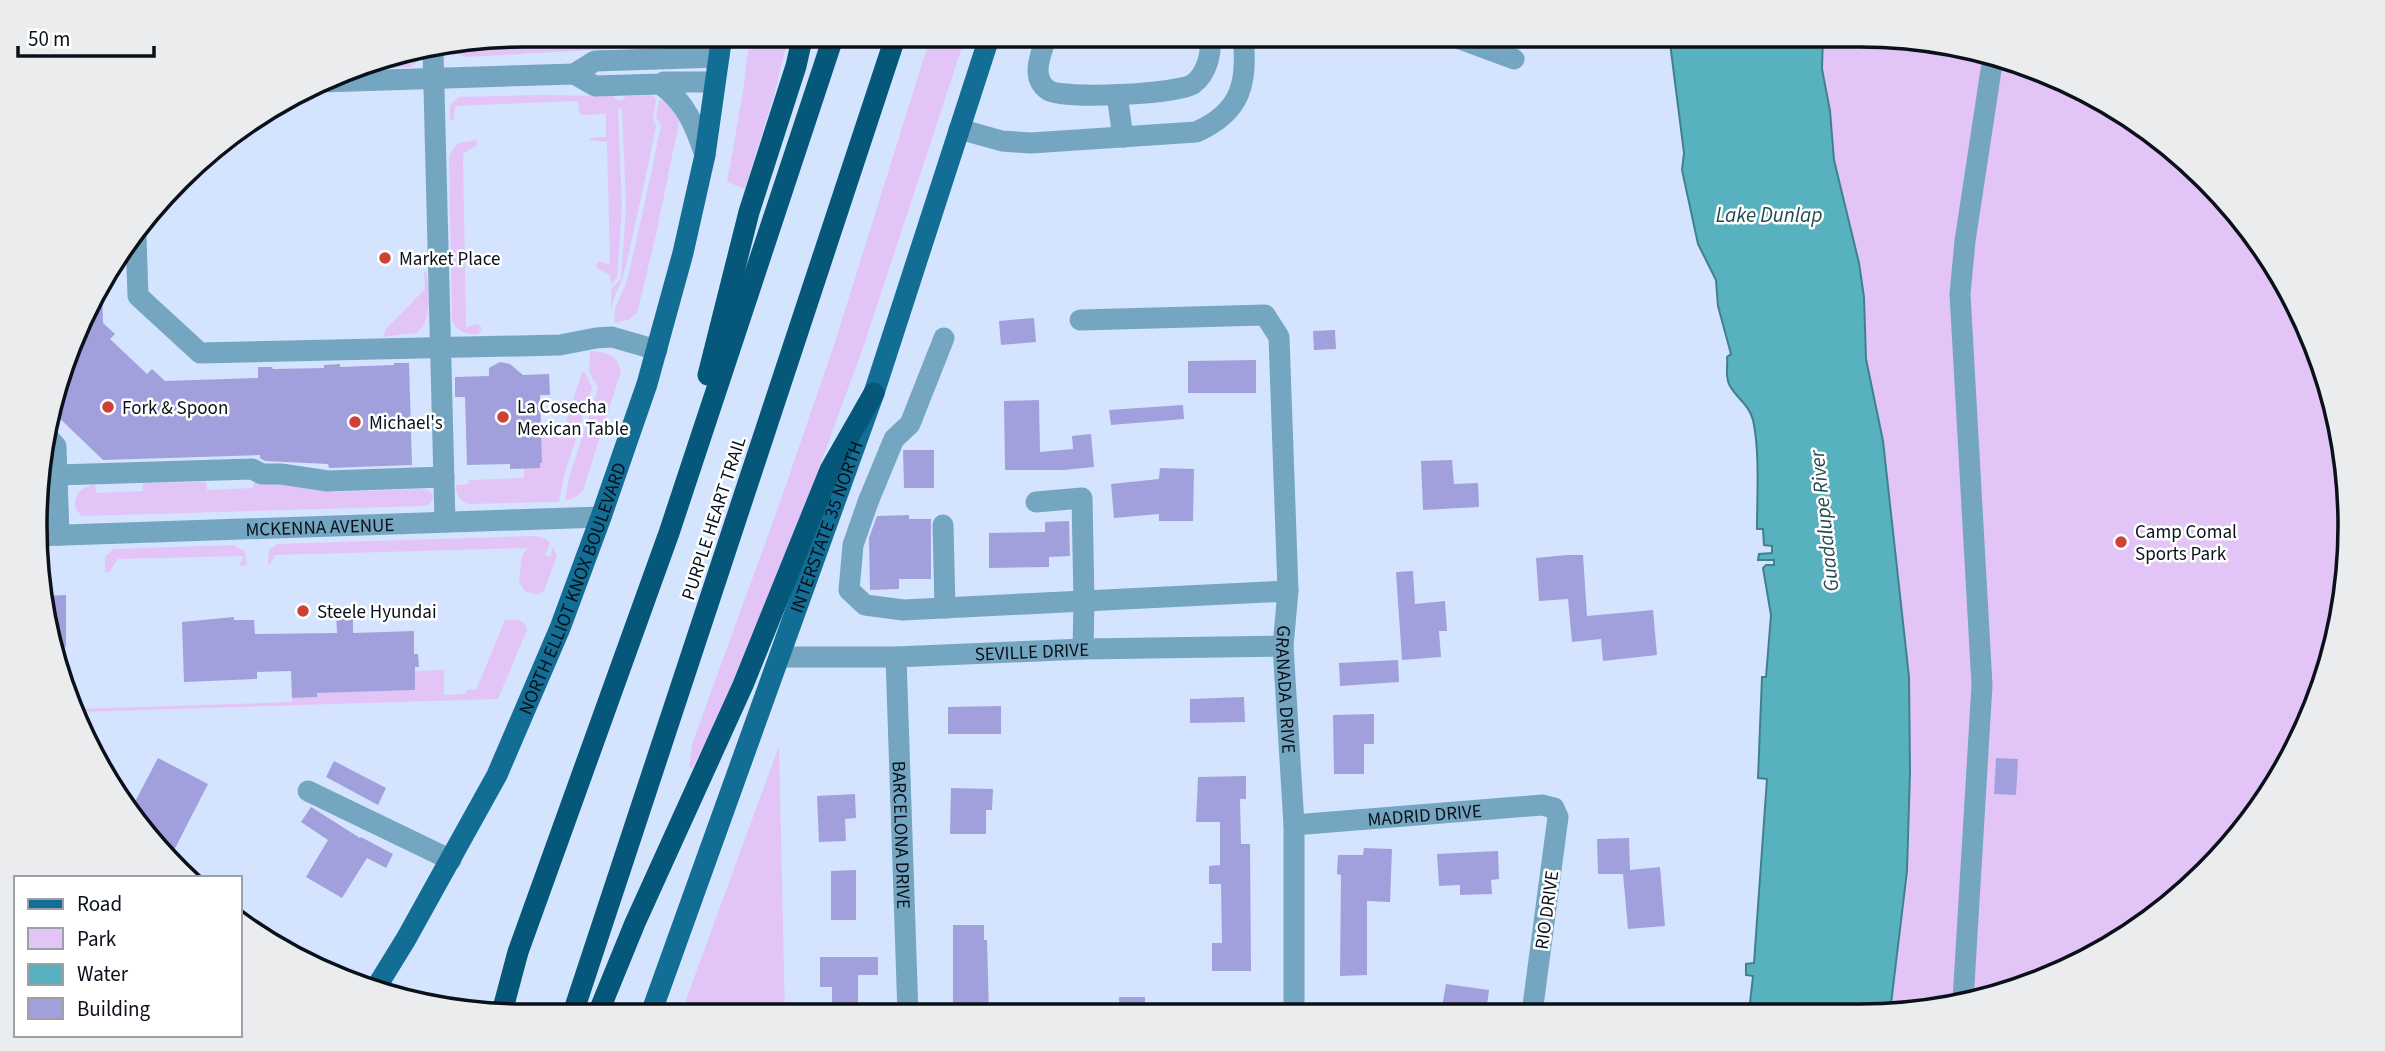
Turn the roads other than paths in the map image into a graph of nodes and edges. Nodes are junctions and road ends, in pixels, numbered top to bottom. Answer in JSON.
{"nodes":[{"id":1,"x":720,"y":47,"type":"edge"},
{"id":2,"x":800,"y":47,"type":"edge"},
{"id":3,"x":830,"y":47,"type":"edge"},
{"id":4,"x":891,"y":47,"type":"edge"},
{"id":5,"x":986,"y":47,"type":"edge"},
{"id":6,"x":1043,"y":47,"type":"edge"},
{"id":7,"x":1210,"y":47,"type":"edge"},
{"id":8,"x":1244,"y":47,"type":"edge"},
{"id":9,"x":1482,"y":47,"type":"edge"},
{"id":10,"x":433,"y":56,"type":"edge"},
{"id":11,"x":719,"y":57,"type":"junction"},
{"id":12,"x":1514,"y":59,"type":"dead end"},
{"id":13,"x":1992,"y":67,"type":"edge"},
{"id":14,"x":574,"y":74,"type":"junction"},
{"id":15,"x":434,"y":79,"type":"junction"},
{"id":16,"x":349,"y":81,"type":"edge"},
{"id":17,"x":715,"y":82,"type":"junction"},
{"id":18,"x":660,"y":84,"type":"junction"},
{"id":19,"x":1117,"y":94,"type":"junction"},
{"id":20,"x":959,"y":129,"type":"junction"},
{"id":21,"x":1123,"y":137,"type":"junction"},
{"id":22,"x":705,"y":155,"type":"junction"},
{"id":23,"x":136,"y":248,"type":"edge"},
{"id":24,"x":1080,"y":320,"type":"dead end"},
{"id":25,"x":944,"y":338,"type":"dead end"},
{"id":26,"x":441,"y":347,"type":"junction"},
{"id":27,"x":657,"y":350,"type":"junction"},
{"id":28,"x":874,"y":393,"type":"junction"},
{"id":29,"x":54,"y":444,"type":"edge"},
{"id":30,"x":57,"y":475,"type":"junction"},
{"id":31,"x":444,"y":477,"type":"junction"},
{"id":32,"x":1036,"y":502,"type":"dead end"},
{"id":33,"x":601,"y":517,"type":"junction"},
{"id":34,"x":445,"y":522,"type":"junction"},
{"id":35,"x":943,"y":525,"type":"dead end"},
{"id":36,"x":669,"y":533,"type":"junction"},
{"id":37,"x":59,"y":535,"type":"junction"},
{"id":38,"x":47,"y":536,"type":"edge"},
{"id":39,"x":1288,"y":591,"type":"junction"},
{"id":40,"x":1084,"y":601,"type":"junction"},
{"id":41,"x":946,"y":608,"type":"junction"},
{"id":42,"x":1283,"y":646,"type":"junction"},
{"id":43,"x":1083,"y":649,"type":"junction"},
{"id":44,"x":780,"y":657,"type":"junction"},
{"id":45,"x":896,"y":657,"type":"junction"},
{"id":46,"x":308,"y":791,"type":"dead end"},
{"id":47,"x":1553,"y":808,"type":"joint"},
{"id":48,"x":1294,"y":825,"type":"junction"},
{"id":49,"x":450,"y":860,"type":"junction"},
{"id":50,"x":518,"y":952,"type":"junction"},
{"id":51,"x":380,"y":980,"type":"edge"},
{"id":52,"x":1964,"y":992,"type":"edge"},
{"id":53,"x":494,"y":1003,"type":"edge"},
{"id":54,"x":504,"y":1003,"type":"edge"},
{"id":55,"x":576,"y":1004,"type":"edge"},
{"id":56,"x":602,"y":1004,"type":"edge"},
{"id":57,"x":654,"y":1004,"type":"edge"},
{"id":58,"x":908,"y":1004,"type":"edge"},
{"id":59,"x":1294,"y":1004,"type":"edge"},
{"id":60,"x":1533,"y":1004,"type":"edge"}],
"edges":[{"from":1,"to":11,"type":"main road","name":"NORTH ELLIOT KNOX BOULEVARD"},
{"from":2,"to":36,"type":"highway"},
{"from":3,"to":36,"type":"highway","name":"PURPLE HEART TRAIL"},
{"from":4,"to":55,"type":"highway","name":"PURPLE HEART TRAIL"},
{"from":5,"to":20,"type":"main road","name":"INTERSTATE 35 NORTH"},
{"from":6,"to":19,"type":"street"},
{"from":7,"to":19,"type":"street"},
{"from":8,"to":21,"type":"street"},
{"from":9,"to":12,"type":"street"},
{"from":10,"to":15,"type":"street"},
{"from":11,"to":14,"type":"street"},
{"from":11,"to":17,"type":"main road","name":"NORTH ELLIOT KNOX BOULEVARD"},
{"from":13,"to":52,"type":"street"},
{"from":14,"to":15,"type":"street"},
{"from":14,"to":18,"type":"street"},
{"from":15,"to":16,"type":"street"},
{"from":15,"to":26,"type":"street"},
{"from":17,"to":18,"type":"street"},
{"from":17,"to":22,"type":"main road","name":"NORTH ELLIOT KNOX BOULEVARD"},
{"from":18,"to":22,"type":"street"},
{"from":19,"to":21,"type":"street"},
{"from":20,"to":21,"type":"street"},
{"from":20,"to":28,"type":"main road","name":"INTERSTATE 35 NORTH"},
{"from":22,"to":27,"type":"main road","name":"NORTH ELLIOT KNOX BOULEVARD"},
{"from":23,"to":26,"type":"street"},
{"from":24,"to":39,"type":"street","name":"GRANADA DRIVE"},
{"from":25,"to":41,"type":"street"},
{"from":26,"to":27,"type":"street"},
{"from":26,"to":31,"type":"street"},
{"from":27,"to":33,"type":"main road","name":"NORTH ELLIOT KNOX BOULEVARD"},
{"from":28,"to":44,"type":"main road","name":"INTERSTATE 35 NORTH"},
{"from":28,"to":56,"type":"highway"},
{"from":29,"to":30,"type":"street"},
{"from":30,"to":31,"type":"street"},
{"from":30,"to":37,"type":"street"},
{"from":31,"to":34,"type":"street"},
{"from":32,"to":40,"type":"street"},
{"from":33,"to":34,"type":"street","name":"MCKENNA AVENUE"},
{"from":33,"to":49,"type":"main road","name":"NORTH ELLIOT KNOX BOULEVARD"},
{"from":34,"to":37,"type":"street","name":"MCKENNA AVENUE"},
{"from":35,"to":41,"type":"street"},
{"from":36,"to":50,"type":"highway","name":"PURPLE HEART TRAIL"},
{"from":37,"to":38,"type":"street","name":"MCKENNA AVENUE"},
{"from":39,"to":40,"type":"street"},
{"from":39,"to":42,"type":"street","name":"GRANADA DRIVE"},
{"from":40,"to":41,"type":"street"},
{"from":40,"to":43,"type":"street"},
{"from":42,"to":43,"type":"street","name":"SEVILLE DRIVE"},
{"from":42,"to":48,"type":"street","name":"GRANADA DRIVE"},
{"from":43,"to":45,"type":"street","name":"SEVILLE DRIVE"},
{"from":44,"to":45,"type":"street","name":"SEVILLE DRIVE"},
{"from":44,"to":57,"type":"main road","name":"INTERSTATE 35 NORTH"},
{"from":45,"to":58,"type":"street","name":"BARCELONA DRIVE"},
{"from":46,"to":49,"type":"street"},
{"from":47,"to":48,"type":"street","name":"MADRID DRIVE"},
{"from":47,"to":60,"type":"street","name":"RIO DRIVE"},
{"from":48,"to":59,"type":"street","name":"GRANADA DRIVE"},
{"from":49,"to":51,"type":"main road","name":"NORTH ELLIOT KNOX BOULEVARD"},
{"from":50,"to":53,"type":"highway"},
{"from":50,"to":54,"type":"highway","name":"PURPLE HEART TRAIL"}]}
